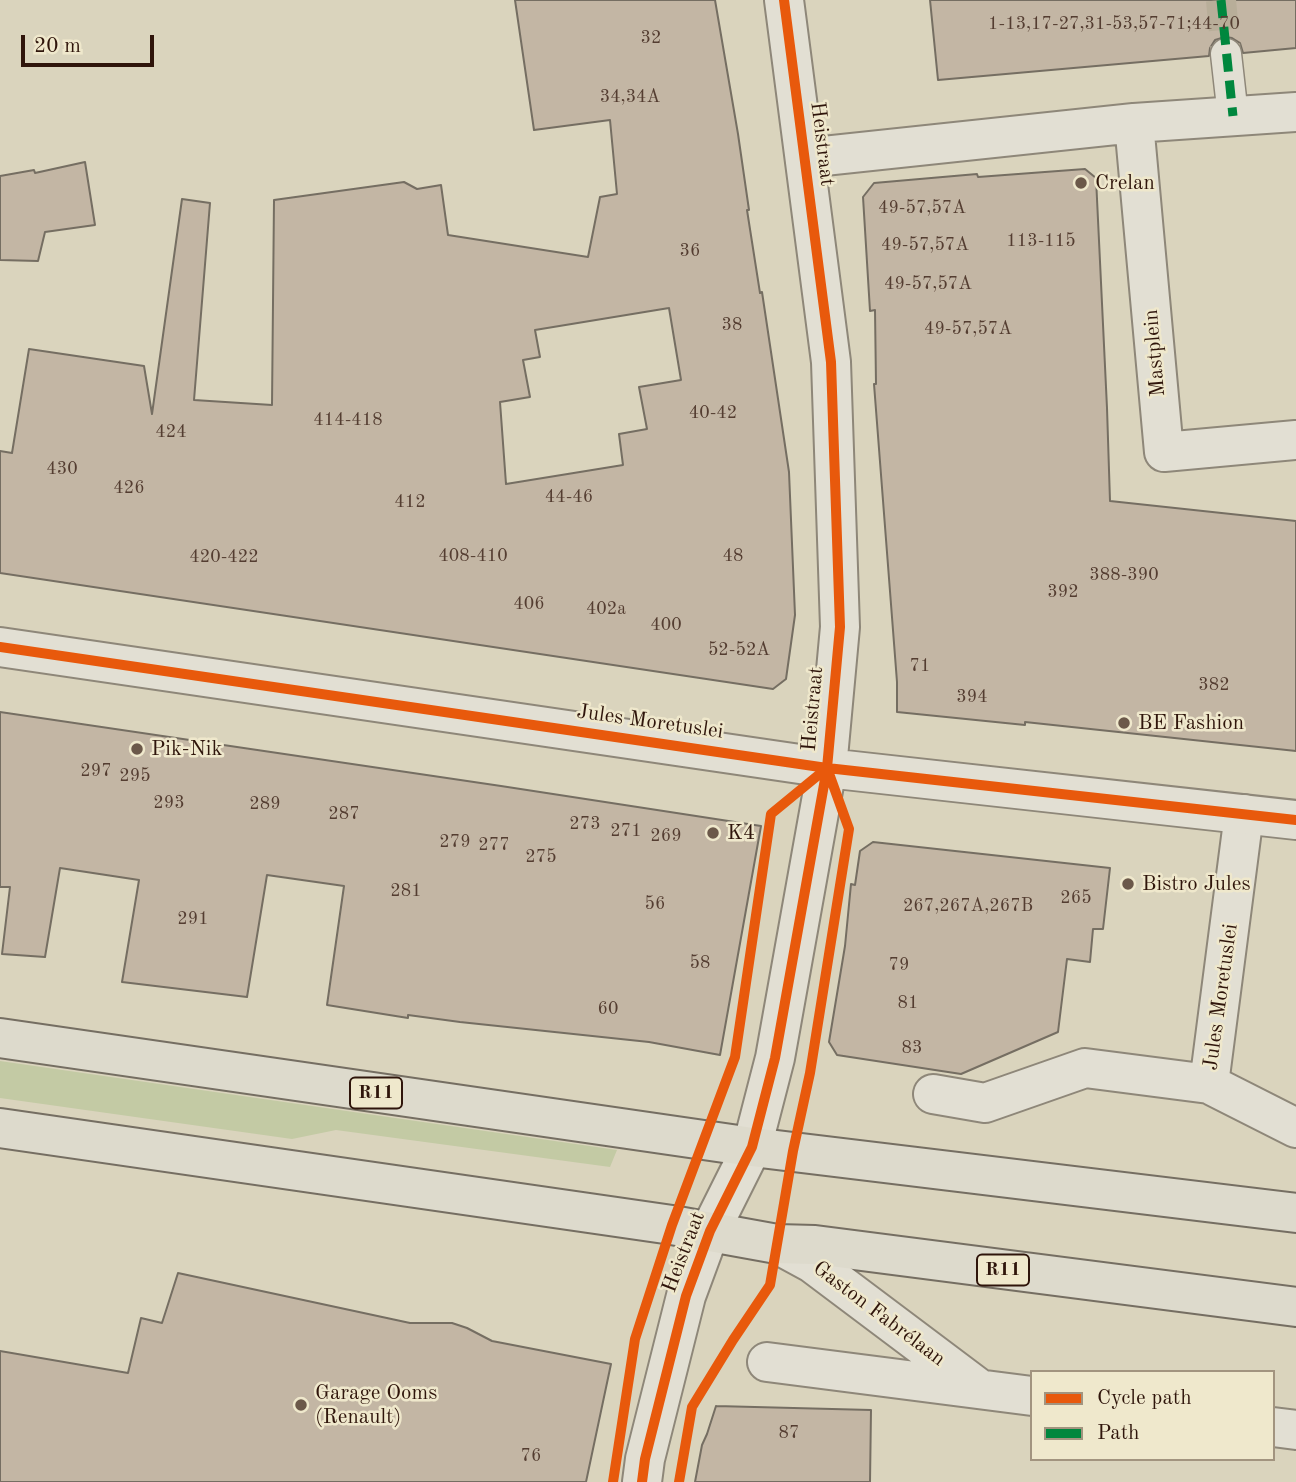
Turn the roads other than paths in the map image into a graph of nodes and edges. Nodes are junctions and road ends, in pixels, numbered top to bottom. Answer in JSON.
{"nodes":[{"id":1,"x":784,"y":0,"type":"edge"},
{"id":2,"x":1226,"y":54,"type":"tunnel mouth"},
{"id":3,"x":1296,"y":112,"type":"edge"},
{"id":4,"x":1233,"y":116,"type":"junction"},
{"id":5,"x":1134,"y":123,"type":"junction"},
{"id":6,"x":805,"y":158,"type":"junction"},
{"id":7,"x":1296,"y":440,"type":"edge"},
{"id":8,"x":0,"y":648,"type":"edge"},
{"id":9,"x":827,"y":768,"type":"junction"},
{"id":10,"x":1244,"y":814,"type":"junction"},
{"id":11,"x":1296,"y":820,"type":"edge"},
{"id":12,"x":0,"y":1038,"type":"edge"},
{"id":13,"x":1209,"y":1084,"type":"junction"},
{"id":14,"x":933,"y":1094,"type":"dead end"},
{"id":15,"x":0,"y":1128,"type":"edge"},
{"id":16,"x":1296,"y":1128,"type":"edge"},
{"id":17,"x":752,"y":1147,"type":"junction"},
{"id":18,"x":1296,"y":1213,"type":"edge"},
{"id":19,"x":710,"y":1231,"type":"junction"},
{"id":20,"x":776,"y":1244,"type":"junction"},
{"id":21,"x":1296,"y":1307,"type":"edge"},
{"id":22,"x":766,"y":1362,"type":"dead end"},
{"id":23,"x":978,"y":1389,"type":"junction"},
{"id":24,"x":1030,"y":1396,"type":"edge"},
{"id":25,"x":1275,"y":1427,"type":"edge"},
{"id":26,"x":1296,"y":1430,"type":"edge"},
{"id":27,"x":642,"y":1482,"type":"edge"}],
"edges":[{"from":1,"to":6,"type":"street","name":"Heistraat"},
{"from":2,"to":4,"type":"street"},
{"from":3,"to":4,"type":"street"},
{"from":4,"to":5,"type":"street"},
{"from":5,"to":6,"type":"street"},
{"from":5,"to":7,"type":"street","name":"Mastplein"},
{"from":6,"to":9,"type":"street","name":"Heistraat"},
{"from":8,"to":9,"type":"street","name":"Jules Moretuslei"},
{"from":9,"to":10,"type":"street","name":"Jules Moretuslei"},
{"from":9,"to":17,"type":"street","name":"Heistraat"},
{"from":10,"to":11,"type":"street","name":"Jules Moretuslei"},
{"from":10,"to":13,"type":"street","name":"Jules Moretuslei"},
{"from":12,"to":17,"type":"highway","number":"R11"},
{"from":13,"to":14,"type":"street"},
{"from":13,"to":16,"type":"street","name":"Jules Moretuslei"},
{"from":15,"to":19,"type":"highway","number":"R11"},
{"from":17,"to":18,"type":"highway","number":"R11"},
{"from":17,"to":19,"type":"street","name":"Heistraat"},
{"from":19,"to":20,"type":"highway","number":"R11"},
{"from":19,"to":27,"type":"street","name":"Heistraat"},
{"from":20,"to":21,"type":"highway","number":"R11"},
{"from":20,"to":23,"type":"street","name":"Gaston Fabrélaan"},
{"from":22,"to":23,"type":"street","name":"Gaston Fabrélaan"},
{"from":23,"to":24,"type":"street","name":"Gaston Fabrélaan"},
{"from":25,"to":26,"type":"street"}]}
